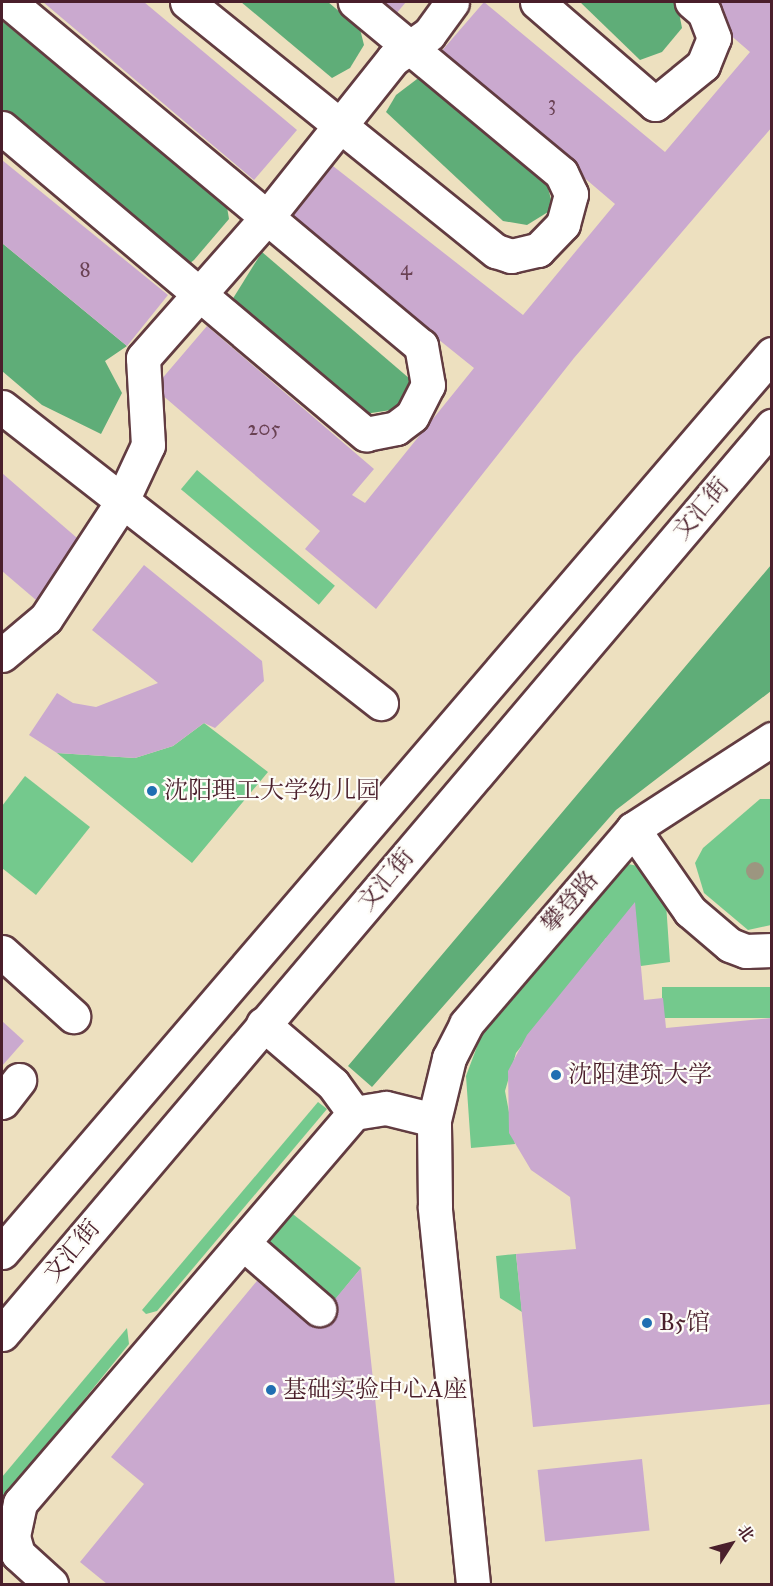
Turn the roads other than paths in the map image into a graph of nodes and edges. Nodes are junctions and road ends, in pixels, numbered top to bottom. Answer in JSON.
{"nodes":[{"id":1,"x":9,"y":2,"type":"edge"},
{"id":2,"x":187,"y":2,"type":"edge"},
{"id":3,"x":355,"y":2,"type":"edge"},
{"id":4,"x":452,"y":2,"type":"edge"},
{"id":5,"x":537,"y":2,"type":"edge"},
{"id":6,"x":692,"y":2,"type":"edge"},
{"id":7,"x":409,"y":47,"type":"junction"},
{"id":8,"x":2,"y":128,"type":"edge"},
{"id":9,"x":338,"y":128,"type":"junction"},
{"id":10,"x":268,"y":216,"type":"junction"},
{"id":11,"x":199,"y":293,"type":"junction"},
{"id":12,"x":771,"y":354,"type":"edge"},
{"id":13,"x":2,"y":407,"type":"edge"},
{"id":14,"x":771,"y":426,"type":"edge"},
{"id":15,"x":120,"y":505,"type":"junction"},
{"id":16,"x":2,"y":655,"type":"edge"},
{"id":17,"x":381,"y":703,"type":"dead end"},
{"id":18,"x":771,"y":739,"type":"edge"},
{"id":19,"x":633,"y":829,"type":"junction"},
{"id":20,"x":771,"y":950,"type":"edge"},
{"id":21,"x":2,"y":952,"type":"edge"},
{"id":22,"x":73,"y":1016,"type":"dead end"},
{"id":23,"x":263,"y":1024,"type":"junction"},
{"id":24,"x":354,"y":1113,"type":"junction"},
{"id":25,"x":434,"y":1120,"type":"junction"},
{"id":26,"x":8,"y":1231,"type":"edge"},
{"id":27,"x":243,"y":1243,"type":"junction"},
{"id":28,"x":319,"y":1309,"type":"dead end"},
{"id":29,"x":2,"y":1334,"type":"edge"},
{"id":30,"x":51,"y":1584,"type":"edge"},
{"id":31,"x":473,"y":1584,"type":"edge"}],
"edges":[{"from":1,"to":10,"type":"street"},
{"from":2,"to":9,"type":"street"},
{"from":3,"to":7,"type":"street"},
{"from":4,"to":7,"type":"street"},
{"from":5,"to":6,"type":"street"},
{"from":7,"to":9,"type":"street"},
{"from":7,"to":9,"type":"street"},
{"from":8,"to":11,"type":"street"},
{"from":9,"to":10,"type":"street"},
{"from":10,"to":11,"type":"street"},
{"from":10,"to":11,"type":"street"},
{"from":11,"to":15,"type":"street"},
{"from":12,"to":26,"type":"street","name":"文汇街"},
{"from":13,"to":15,"type":"street"},
{"from":14,"to":23,"type":"street","name":"文汇街"},
{"from":15,"to":16,"type":"street"},
{"from":15,"to":17,"type":"street"},
{"from":18,"to":19,"type":"street","name":"攀登路"},
{"from":19,"to":20,"type":"street"},
{"from":19,"to":25,"type":"street","name":"攀登路"},
{"from":21,"to":22,"type":"street"},
{"from":23,"to":24,"type":"street"},
{"from":23,"to":29,"type":"street","name":"文汇街"},
{"from":24,"to":25,"type":"street"},
{"from":24,"to":27,"type":"street"},
{"from":25,"to":31,"type":"street","name":"攀登路"},
{"from":27,"to":28,"type":"street"},
{"from":27,"to":30,"type":"street"}]}
